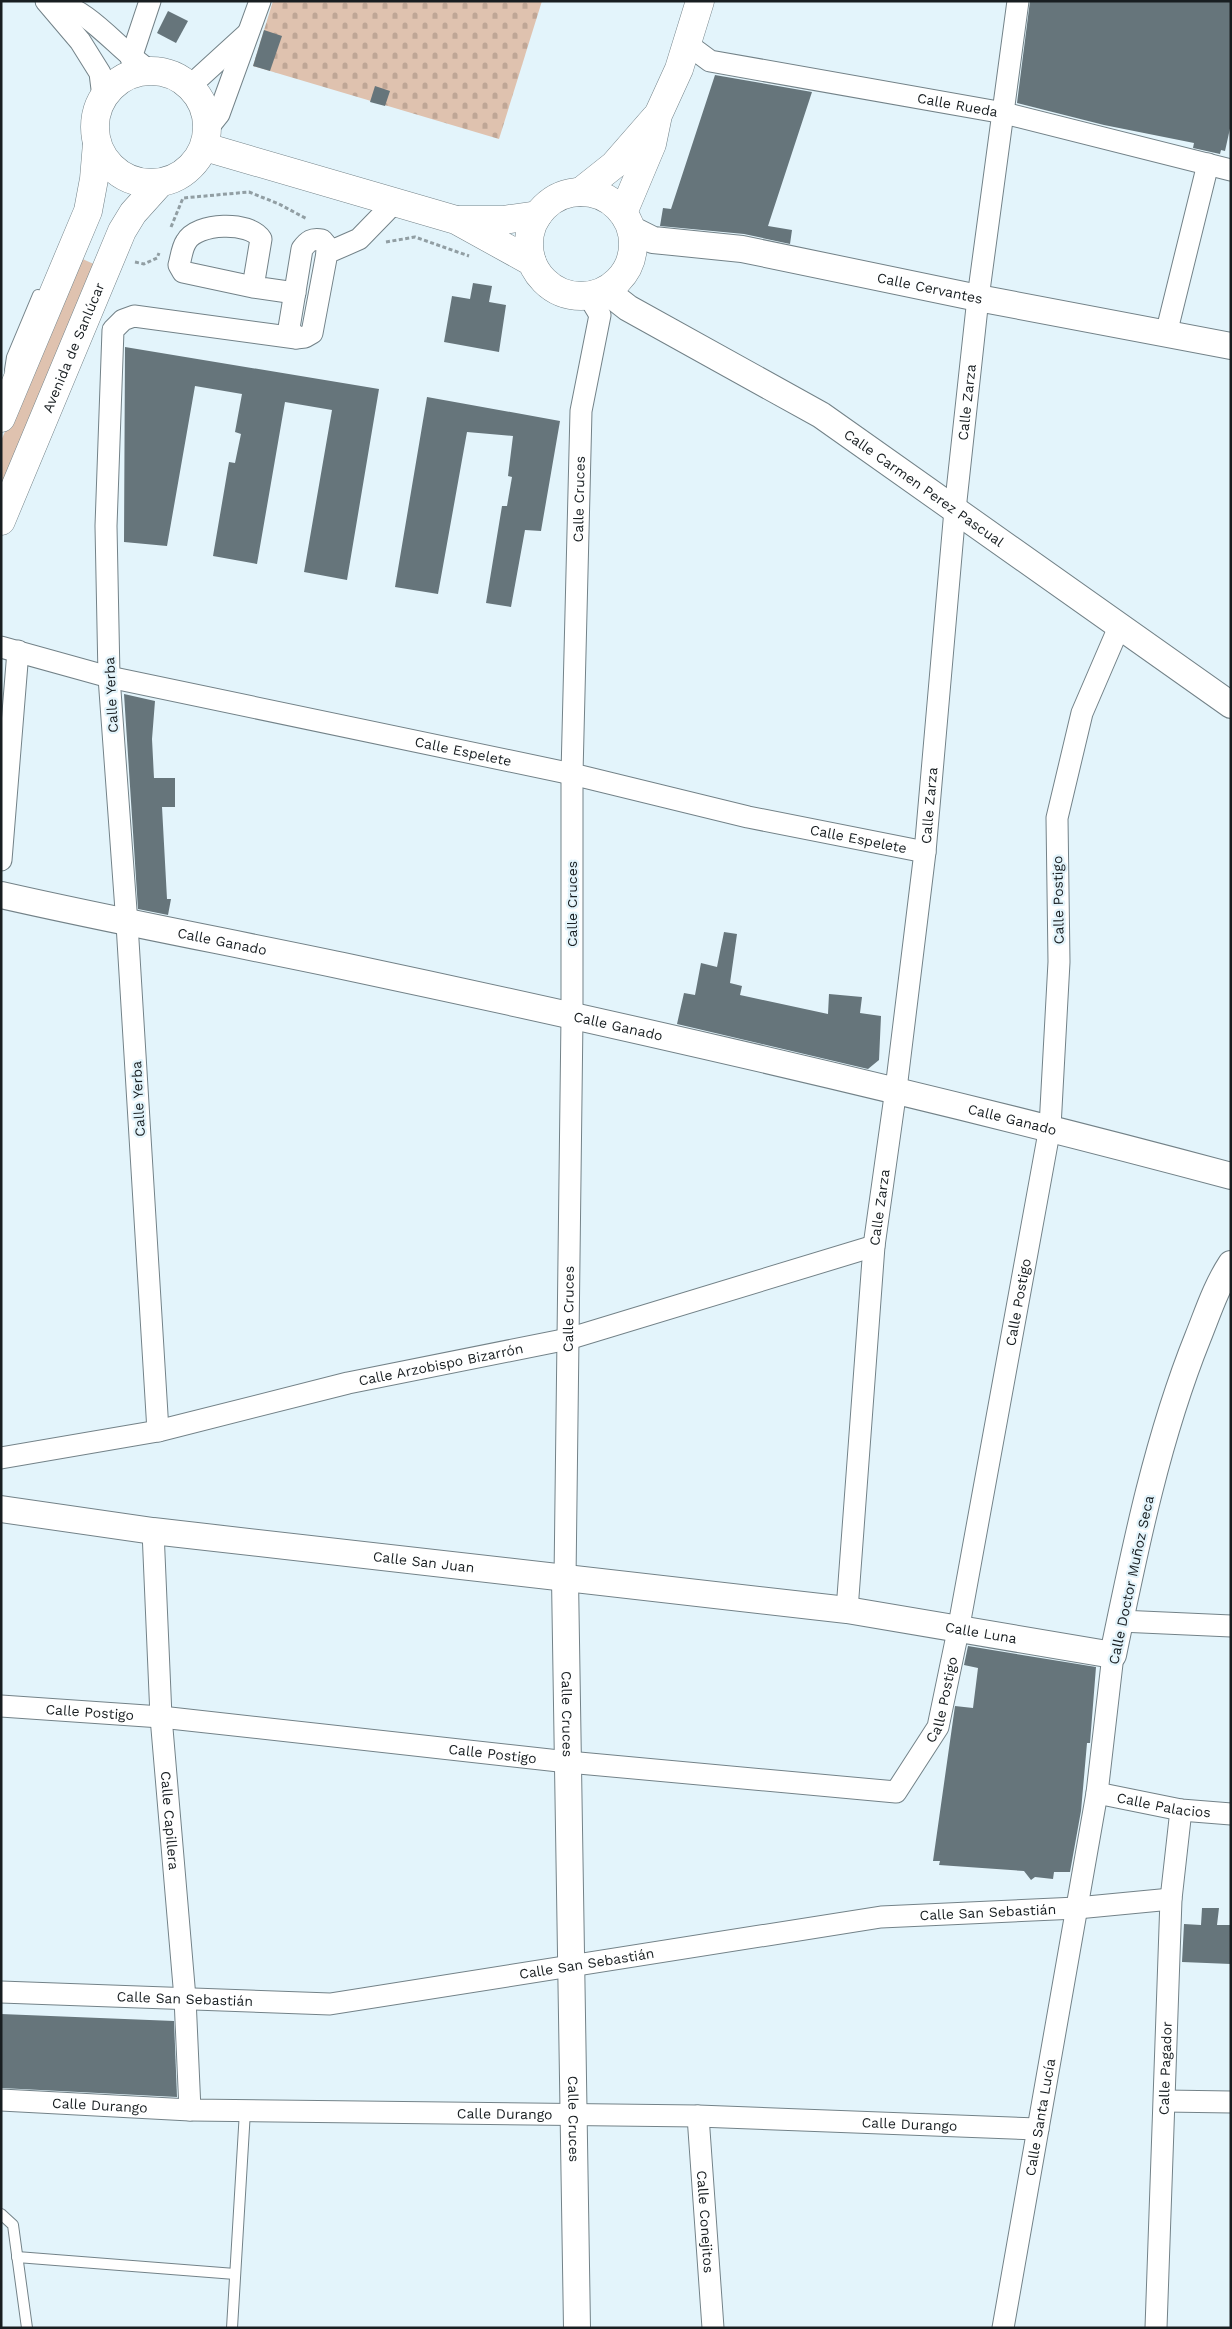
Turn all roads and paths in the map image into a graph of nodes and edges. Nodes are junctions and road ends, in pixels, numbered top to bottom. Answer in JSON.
{"nodes":[{"id":1,"x":46,"y":1,"type":"edge"},
{"id":2,"x":52,"y":1,"type":"edge"},
{"id":3,"x":150,"y":1,"type":"edge"},
{"id":4,"x":260,"y":1,"type":"edge"},
{"id":5,"x":700,"y":1,"type":"edge"},
{"id":6,"x":1018,"y":1,"type":"edge"},
{"id":7,"x":251,"y":31,"type":"junction"},
{"id":8,"x":687,"y":44,"type":"junction"},
{"id":9,"x":140,"y":64,"type":"junction"},
{"id":10,"x":190,"y":86,"type":"junction"},
{"id":11,"x":103,"y":97,"type":"junction"},
{"id":12,"x":1004,"y":113,"type":"junction"},
{"id":13,"x":658,"y":115,"type":"junction"},
{"id":14,"x":206,"y":138,"type":"junction"},
{"id":15,"x":96,"y":143,"type":"junction"},
{"id":16,"x":1208,"y":164,"type":"junction"},
{"id":17,"x":1230,"y":167,"type":"edge"},
{"id":18,"x":160,"y":183,"type":"junction"},
{"id":19,"x":580,"y":192,"type":"junction"},
{"id":20,"x":394,"y":203,"type":"junction"},
{"id":21,"x":538,"y":215,"type":"junction"},
{"id":22,"x":456,"y":220,"type":"junction"},
{"id":23,"x":627,"y":221,"type":"junction"},
{"id":24,"x":327,"y":253,"type":"junction"},
{"id":25,"x":532,"y":262,"type":"junction"},
{"id":26,"x":253,"y":287,"type":"dead end"},
{"id":27,"x":295,"y":293,"type":"junction"},
{"id":28,"x":597,"y":293,"type":"junction"},
{"id":29,"x":978,"y":298,"type":"junction"},
{"id":30,"x":1166,"y":334,"type":"junction"},
{"id":31,"x":296,"y":338,"type":"junction"},
{"id":32,"x":1231,"y":346,"type":"edge"},
{"id":33,"x":1,"y":418,"type":"edge"},
{"id":34,"x":956,"y":510,"type":"junction"},
{"id":35,"x":1,"y":521,"type":"edge"},
{"id":36,"x":1119,"y":627,"type":"junction"},
{"id":37,"x":10,"y":649,"type":"edge"},
{"id":38,"x":109,"y":677,"type":"junction"},
{"id":39,"x":1231,"y":705,"type":"edge"},
{"id":40,"x":572,"y":774,"type":"junction"},
{"id":41,"x":925,"y":852,"type":"junction"},
{"id":42,"x":1,"y":860,"type":"edge"},
{"id":43,"x":1,"y":895,"type":"edge"},
{"id":44,"x":127,"y":924,"type":"junction"},
{"id":45,"x":572,"y":1017,"type":"junction"},
{"id":46,"x":896,"y":1089,"type":"junction"},
{"id":47,"x":1050,"y":1128,"type":"junction"},
{"id":48,"x":1231,"y":1176,"type":"edge"},
{"id":49,"x":874,"y":1246,"type":"junction"},
{"id":50,"x":1231,"y":1264,"type":"edge"},
{"id":51,"x":568,"y":1339,"type":"junction"},
{"id":52,"x":158,"y":1431,"type":"junction"},
{"id":53,"x":1,"y":1458,"type":"edge"},
{"id":54,"x":1,"y":1509,"type":"edge"},
{"id":55,"x":153,"y":1531,"type":"junction"},
{"id":56,"x":565,"y":1579,"type":"junction"},
{"id":57,"x":848,"y":1610,"type":"junction"},
{"id":58,"x":1120,"y":1621,"type":"junction"},
{"id":59,"x":1231,"y":1626,"type":"edge"},
{"id":60,"x":958,"y":1631,"type":"junction"},
{"id":61,"x":1113,"y":1655,"type":"junction"},
{"id":62,"x":1,"y":1706,"type":"edge"},
{"id":63,"x":161,"y":1717,"type":"junction"},
{"id":64,"x":568,"y":1762,"type":"junction"},
{"id":65,"x":1097,"y":1793,"type":"junction"},
{"id":66,"x":1181,"y":1810,"type":"junction"},
{"id":67,"x":1231,"y":1814,"type":"edge"},
{"id":68,"x":1171,"y":1900,"type":"junction"},
{"id":69,"x":1077,"y":1908,"type":"junction"},
{"id":70,"x":570,"y":1966,"type":"junction"},
{"id":71,"x":1,"y":1992,"type":"edge"},
{"id":72,"x":185,"y":1998,"type":"junction"},
{"id":73,"x":1,"y":2100,"type":"edge"},
{"id":74,"x":1165,"y":2101,"type":"junction"},
{"id":75,"x":1231,"y":2102,"type":"edge"},
{"id":76,"x":190,"y":2110,"type":"junction"},
{"id":77,"x":245,"y":2111,"type":"junction"},
{"id":78,"x":575,"y":2114,"type":"junction"},
{"id":79,"x":698,"y":2116,"type":"junction"},
{"id":80,"x":1038,"y":2129,"type":"junction"},
{"id":81,"x":1,"y":2214,"type":"edge"},
{"id":82,"x":17,"y":2257,"type":"junction"},
{"id":83,"x":235,"y":2274,"type":"junction"},
{"id":84,"x":27,"y":2328,"type":"edge"},
{"id":85,"x":232,"y":2328,"type":"edge"},
{"id":86,"x":577,"y":2328,"type":"edge"},
{"id":87,"x":713,"y":2328,"type":"edge"},
{"id":88,"x":1003,"y":2328,"type":"edge"},
{"id":89,"x":1156,"y":2328,"type":"edge"}],
"edges":[{"from":1,"to":11,"type":"street"},
{"from":2,"to":9,"type":"street"},
{"from":3,"to":9,"type":"street"},
{"from":4,"to":7,"type":"street"},
{"from":5,"to":8,"type":"main road"},
{"from":6,"to":12,"type":"street","name":"Calle Zarza"},
{"from":7,"to":10,"type":"street"},
{"from":7,"to":14,"type":"street"},
{"from":8,"to":12,"type":"street","name":"Calle Rueda"},
{"from":8,"to":13,"type":"main road"},
{"from":9,"to":10,"type":"main road"},
{"from":9,"to":11,"type":"main road"},
{"from":10,"to":14,"type":"main road"},
{"from":11,"to":15,"type":"main road"},
{"from":12,"to":16,"type":"street","name":"Calle Rueda"},
{"from":12,"to":29,"type":"street","name":"Calle Zarza"},
{"from":13,"to":19,"type":"main road"},
{"from":13,"to":23,"type":"main road"},
{"from":14,"to":18,"type":"main road"},
{"from":14,"to":20,"type":"main road"},
{"from":15,"to":18,"type":"main road"},
{"from":15,"to":33,"type":"main road"},
{"from":16,"to":17,"type":"street","name":"Calle Rueda"},
{"from":16,"to":30,"type":"street"},
{"from":18,"to":35,"type":"main road","name":"Avenida de Sanlúcar"},
{"from":19,"to":21,"type":"main road"},
{"from":19,"to":23,"type":"main road"},
{"from":20,"to":22,"type":"main road"},
{"from":20,"to":24,"type":"street"},
{"from":21,"to":22,"type":"main road"},
{"from":21,"to":25,"type":"main road"},
{"from":22,"to":25,"type":"main road"},
{"from":23,"to":28,"type":"main road"},
{"from":23,"to":29,"type":"street","name":"Calle Cervantes"},
{"from":24,"to":27,"type":"street"},
{"from":24,"to":31,"type":"street"},
{"from":25,"to":28,"type":"main road"},
{"from":26,"to":27,"type":"street"},
{"from":27,"to":31,"type":"street"},
{"from":28,"to":34,"type":"street","name":"Calle Carmen Perez Pascual"},
{"from":28,"to":40,"type":"street","name":"Calle Cruces"},
{"from":29,"to":30,"type":"street","name":"Calle Cervantes"},
{"from":29,"to":34,"type":"street","name":"Calle Zarza"},
{"from":30,"to":32,"type":"street","name":"Calle Cervantes"},
{"from":31,"to":38,"type":"street","name":"Calle Yerba"},
{"from":34,"to":36,"type":"street","name":"Calle Carmen Perez Pascual"},
{"from":34,"to":41,"type":"street","name":"Calle Zarza"},
{"from":36,"to":39,"type":"street","name":"Calle Carmen Perez Pascual"},
{"from":36,"to":47,"type":"street","name":"Calle Postigo"},
{"from":37,"to":38,"type":"street","name":"Calle Espelete"},
{"from":37,"to":42,"type":"street"},
{"from":38,"to":40,"type":"street","name":"Calle Espelete"},
{"from":38,"to":44,"type":"street","name":"Calle Yerba"},
{"from":40,"to":41,"type":"street","name":"Calle Espelete"},
{"from":40,"to":45,"type":"street","name":"Calle Cruces"},
{"from":41,"to":46,"type":"street","name":"Calle Zarza"},
{"from":43,"to":44,"type":"street","name":"Calle Ganado"},
{"from":44,"to":45,"type":"street","name":"Calle Ganado"},
{"from":44,"to":52,"type":"street","name":"Calle Yerba"},
{"from":45,"to":46,"type":"street","name":"Calle Ganado"},
{"from":45,"to":51,"type":"street","name":"Calle Cruces"},
{"from":46,"to":47,"type":"street","name":"Calle Ganado"},
{"from":46,"to":49,"type":"street","name":"Calle Zarza"},
{"from":47,"to":48,"type":"street","name":"Calle Ganado"},
{"from":47,"to":60,"type":"street","name":"Calle Postigo"},
{"from":49,"to":51,"type":"street","name":"Calle Arzobispo Bizarrón"},
{"from":49,"to":57,"type":"street","name":"Calle Zarza"},
{"from":50,"to":58,"type":"street","name":"Calle Doctor Muñoz Seca"},
{"from":51,"to":52,"type":"street","name":"Calle Arzobispo Bizarrón"},
{"from":51,"to":56,"type":"street","name":"Calle Cruces"},
{"from":52,"to":53,"type":"street","name":"Calle Arzobispo Bizarrón"},
{"from":54,"to":55,"type":"street","name":"Calle San Juan"},
{"from":55,"to":56,"type":"street","name":"Calle San Juan"},
{"from":55,"to":63,"type":"street","name":"Calle Capillera"},
{"from":56,"to":57,"type":"street","name":"Calle San Juan"},
{"from":56,"to":64,"type":"street","name":"Calle Cruces"},
{"from":57,"to":60,"type":"street","name":"Calle Luna"},
{"from":58,"to":59,"type":"street"},
{"from":58,"to":61,"type":"street","name":"Calle Doctor Muñoz Seca"},
{"from":60,"to":61,"type":"street","name":"Calle Luna"},
{"from":60,"to":64,"type":"street","name":"Calle Postigo"},
{"from":61,"to":65,"type":"street","name":"Calle Doctor Muñoz Seca"},
{"from":62,"to":63,"type":"street","name":"Calle Postigo"},
{"from":63,"to":64,"type":"street","name":"Calle Postigo"},
{"from":63,"to":72,"type":"street","name":"Calle Capillera"},
{"from":64,"to":70,"type":"street","name":"Calle Cruces"},
{"from":65,"to":66,"type":"street","name":"Calle Palacios"},
{"from":65,"to":69,"type":"street","name":"Calle Doctor Muñoz Seca"},
{"from":66,"to":67,"type":"street","name":"Calle Palacios"},
{"from":66,"to":68,"type":"street","name":"Calle Pagador"},
{"from":68,"to":69,"type":"street","name":"Calle San Sebastián"},
{"from":68,"to":74,"type":"street","name":"Calle Pagador"},
{"from":69,"to":70,"type":"street","name":"Calle San Sebastián"},
{"from":69,"to":80,"type":"street","name":"Calle Santa Lucía"},
{"from":70,"to":72,"type":"street","name":"Calle San Sebastián"},
{"from":70,"to":78,"type":"street","name":"Calle Cruces"},
{"from":71,"to":72,"type":"street","name":"Calle San Sebastián"},
{"from":72,"to":76,"type":"street","name":"Calle Capillera"},
{"from":73,"to":76,"type":"street","name":"Calle Durango"},
{"from":74,"to":75,"type":"street"},
{"from":74,"to":89,"type":"street","name":"Calle Pagador"},
{"from":76,"to":77,"type":"street","name":"Calle Durango"},
{"from":77,"to":78,"type":"street","name":"Calle Durango"},
{"from":77,"to":83,"type":"lane"},
{"from":78,"to":79,"type":"street","name":"Calle Durango"},
{"from":78,"to":86,"type":"street","name":"Calle Cruces"},
{"from":79,"to":80,"type":"street","name":"Calle Durango"},
{"from":79,"to":87,"type":"street","name":"Calle Conejitos"},
{"from":80,"to":88,"type":"street","name":"Calle Santa Lucía"},
{"from":81,"to":82,"type":"lane"},
{"from":82,"to":83,"type":"lane"},
{"from":82,"to":84,"type":"lane"},
{"from":83,"to":85,"type":"lane"}]}
